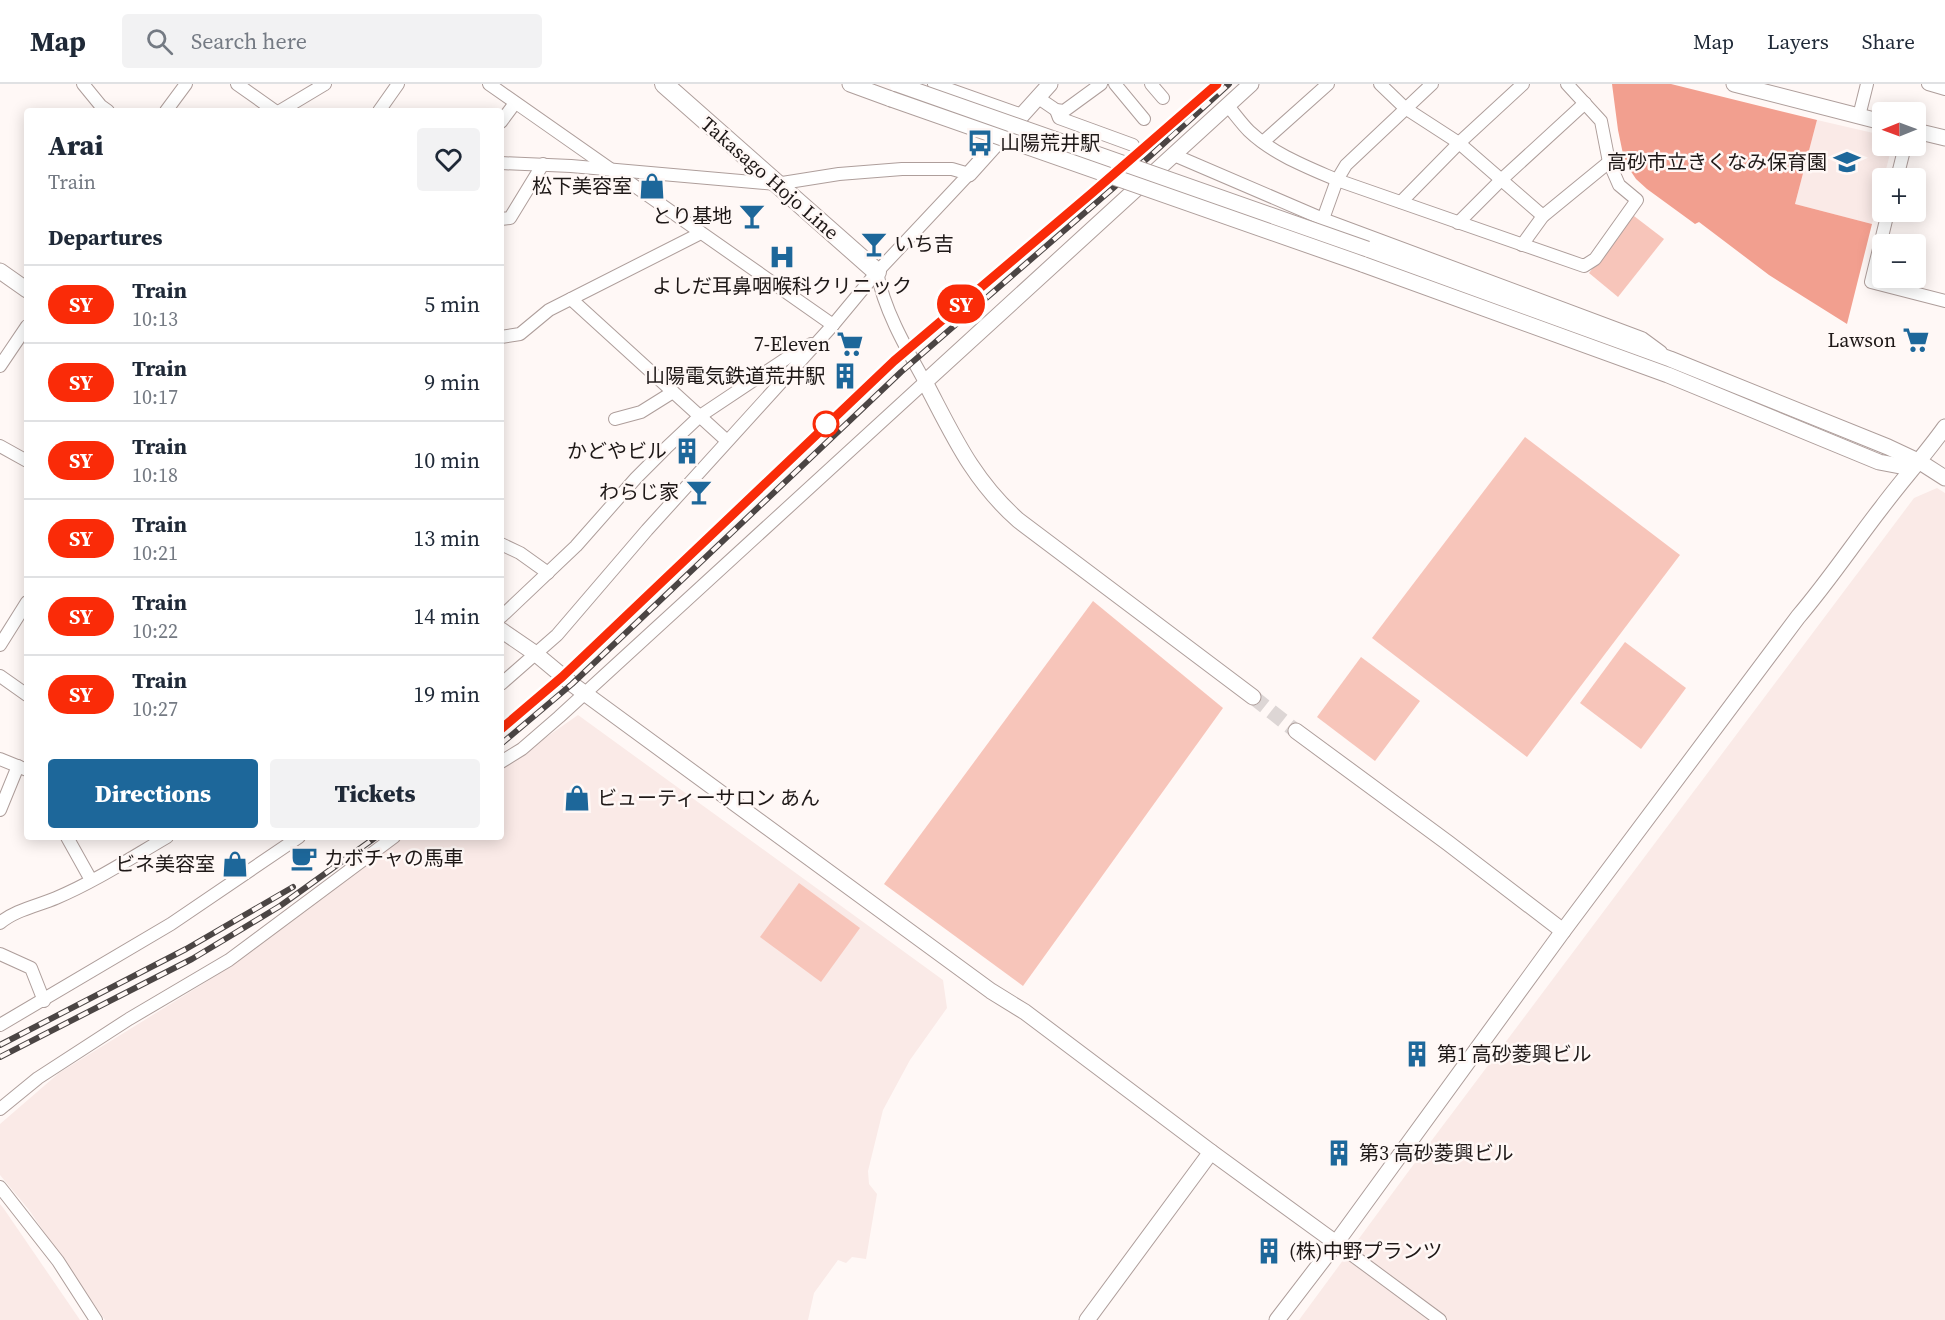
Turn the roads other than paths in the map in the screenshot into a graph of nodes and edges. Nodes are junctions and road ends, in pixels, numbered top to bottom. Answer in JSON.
{"nodes":[{"id":1,"x":83,"y":84,"type":"edge"},
{"id":2,"x":186,"y":84,"type":"edge"},
{"id":3,"x":237,"y":84,"type":"edge"},
{"id":4,"x":325,"y":84,"type":"edge"},
{"id":5,"x":398,"y":84,"type":"edge"},
{"id":6,"x":489,"y":84,"type":"edge"},
{"id":7,"x":664,"y":84,"type":"edge"},
{"id":8,"x":850,"y":84,"type":"edge"},
{"id":9,"x":934,"y":84,"type":"edge"},
{"id":10,"x":1050,"y":84,"type":"edge"},
{"id":11,"x":1101,"y":84,"type":"edge"},
{"id":12,"x":1115,"y":84,"type":"edge"},
{"id":13,"x":1151,"y":84,"type":"edge"},
{"id":14,"x":1251,"y":84,"type":"edge"},
{"id":15,"x":1328,"y":84,"type":"edge"},
{"id":16,"x":1380,"y":84,"type":"edge"},
{"id":17,"x":1432,"y":84,"type":"edge"},
{"id":18,"x":1523,"y":84,"type":"edge"},
{"id":19,"x":1567,"y":84,"type":"edge"},
{"id":20,"x":1734,"y":84,"type":"edge"},
{"id":21,"x":1867,"y":84,"type":"edge"},
{"id":22,"x":894,"y":89,"type":"edge"},
{"id":23,"x":1037,"y":97,"type":"junction"},
{"id":24,"x":1163,"y":98,"type":"dead end"},
{"id":25,"x":515,"y":103,"type":"junction"},
{"id":26,"x":1585,"y":103,"type":"junction"},
{"id":27,"x":1227,"y":105,"type":"junction"},
{"id":28,"x":104,"y":108,"type":"edge"},
{"id":29,"x":168,"y":108,"type":"edge"},
{"id":30,"x":271,"y":108,"type":"edge"},
{"id":31,"x":285,"y":108,"type":"edge"},
{"id":32,"x":381,"y":108,"type":"edge"},
{"id":33,"x":1405,"y":108,"type":"junction"},
{"id":34,"x":1056,"y":110,"type":"junction"},
{"id":35,"x":1022,"y":115,"type":"junction"},
{"id":36,"x":1859,"y":116,"type":"junction"},
{"id":37,"x":504,"y":118,"type":"edge"},
{"id":38,"x":1144,"y":119,"type":"dead end"},
{"id":39,"x":1872,"y":119,"type":"edge"},
{"id":40,"x":1926,"y":133,"type":"edge"},
{"id":41,"x":1945,"y":137,"type":"edge"},
{"id":42,"x":1263,"y":142,"type":"junction"},
{"id":43,"x":1459,"y":143,"type":"junction"},
{"id":44,"x":1133,"y":146,"type":"dead end"},
{"id":45,"x":1174,"y":155,"type":"junction"},
{"id":46,"x":1609,"y":162,"type":"junction"},
{"id":47,"x":504,"y":163,"type":"edge"},
{"id":48,"x":543,"y":164,"type":"junction"},
{"id":49,"x":609,"y":170,"type":"junction"},
{"id":50,"x":969,"y":174,"type":"junction"},
{"id":51,"x":1337,"y":180,"type":"junction"},
{"id":52,"x":1501,"y":180,"type":"junction"},
{"id":53,"x":776,"y":184,"type":"junction"},
{"id":54,"x":1401,"y":202,"type":"junction"},
{"id":55,"x":1542,"y":216,"type":"junction"},
{"id":56,"x":504,"y":219,"type":"edge"},
{"id":57,"x":1323,"y":219,"type":"junction"},
{"id":58,"x":1886,"y":222,"type":"edge"},
{"id":59,"x":1458,"y":223,"type":"junction"},
{"id":60,"x":701,"y":233,"type":"junction"},
{"id":61,"x":1522,"y":245,"type":"junction"},
{"id":62,"x":1365,"y":256,"type":"junction"},
{"id":63,"x":0,"y":271,"type":"edge"},
{"id":64,"x":877,"y":272,"type":"junction"},
{"id":65,"x":24,"y":288,"type":"edge"},
{"id":66,"x":571,"y":299,"type":"junction"},
{"id":67,"x":1945,"y":301,"type":"edge"},
{"id":68,"x":832,"y":325,"type":"junction"},
{"id":69,"x":24,"y":330,"type":"edge"},
{"id":70,"x":504,"y":337,"type":"edge"},
{"id":71,"x":820,"y":339,"type":"junction"},
{"id":72,"x":1670,"y":359,"type":"junction"},
{"id":73,"x":0,"y":366,"type":"edge"},
{"id":74,"x":925,"y":381,"type":"junction"},
{"id":75,"x":674,"y":392,"type":"junction"},
{"id":76,"x":700,"y":416,"type":"junction"},
{"id":77,"x":615,"y":419,"type":"dead end"},
{"id":78,"x":1945,"y":426,"type":"edge"},
{"id":79,"x":727,"y":441,"type":"junction"},
{"id":80,"x":0,"y":446,"type":"edge"},
{"id":81,"x":24,"y":459,"type":"edge"},
{"id":82,"x":1920,"y":462,"type":"junction"},
{"id":83,"x":1945,"y":478,"type":"edge"},
{"id":84,"x":504,"y":545,"type":"edge"},
{"id":85,"x":548,"y":573,"type":"junction"},
{"id":86,"x":24,"y":607,"type":"edge"},
{"id":87,"x":504,"y":614,"type":"edge"},
{"id":88,"x":504,"y":632,"type":"edge"},
{"id":89,"x":0,"y":645,"type":"edge"},
{"id":90,"x":536,"y":654,"type":"junction"},
{"id":91,"x":0,"y":676,"type":"edge"},
{"id":92,"x":504,"y":681,"type":"edge"},
{"id":93,"x":24,"y":692,"type":"edge"},
{"id":94,"x":586,"y":693,"type":"junction"},
{"id":95,"x":1253,"y":697,"type":"tunnel mouth"},
{"id":96,"x":1296,"y":731,"type":"tunnel mouth"},
{"id":97,"x":0,"y":759,"type":"edge"},
{"id":98,"x":504,"y":760,"type":"edge"},
{"id":99,"x":23,"y":768,"type":"edge"},
{"id":100,"x":0,"y":810,"type":"edge"},
{"id":101,"x":69,"y":840,"type":"edge"},
{"id":102,"x":162,"y":840,"type":"edge"},
{"id":103,"x":295,"y":840,"type":"edge"},
{"id":104,"x":390,"y":840,"type":"edge"},
{"id":105,"x":92,"y":880,"type":"junction"},
{"id":106,"x":0,"y":922,"type":"edge"},
{"id":107,"x":1563,"y":931,"type":"junction"},
{"id":108,"x":0,"y":954,"type":"edge"},
{"id":109,"x":44,"y":1000,"type":"junction"},
{"id":110,"x":0,"y":1025,"type":"edge"},
{"id":111,"x":0,"y":1110,"type":"edge"},
{"id":112,"x":1211,"y":1152,"type":"junction"},
{"id":113,"x":0,"y":1187,"type":"edge"},
{"id":114,"x":1336,"y":1243,"type":"junction"},
{"id":115,"x":96,"y":1320,"type":"edge"},
{"id":116,"x":1087,"y":1320,"type":"edge"},
{"id":117,"x":1277,"y":1320,"type":"edge"},
{"id":118,"x":1440,"y":1320,"type":"edge"}],
"edges":[{"from":1,"to":28,"type":"street"},
{"from":2,"to":29,"type":"street"},
{"from":3,"to":30,"type":"street"},
{"from":4,"to":31,"type":"street"},
{"from":5,"to":32,"type":"street"},
{"from":6,"to":25,"type":"street"},
{"from":7,"to":53,"type":"main road","name":"Takasago Hojo Line"},
{"from":8,"to":22,"type":"street"},
{"from":9,"to":35,"type":"street"},
{"from":10,"to":23,"type":"street"},
{"from":11,"to":34,"type":"street"},
{"from":12,"to":38,"type":"street"},
{"from":13,"to":24,"type":"street"},
{"from":14,"to":27,"type":"street"},
{"from":15,"to":42,"type":"street"},
{"from":16,"to":33,"type":"street"},
{"from":17,"to":33,"type":"street"},
{"from":18,"to":43,"type":"street"},
{"from":19,"to":26,"type":"street"},
{"from":20,"to":36,"type":"street"},
{"from":21,"to":36,"type":"street"},
{"from":22,"to":62,"type":"street","bridge":true},
{"from":23,"to":34,"type":"street"},
{"from":23,"to":35,"type":"street"},
{"from":25,"to":37,"type":"street"},
{"from":25,"to":49,"type":"street"},
{"from":26,"to":46,"type":"street"},
{"from":26,"to":52,"type":"street"},
{"from":27,"to":42,"type":"street"},
{"from":27,"to":45,"type":"street"},
{"from":33,"to":43,"type":"street"},
{"from":33,"to":51,"type":"street"},
{"from":34,"to":44,"type":"street"},
{"from":35,"to":50,"type":"street"},
{"from":36,"to":39,"type":"street"},
{"from":40,"to":41,"type":"street"},
{"from":42,"to":51,"type":"street"},
{"from":43,"to":52,"type":"street"},
{"from":43,"to":54,"type":"street"},
{"from":45,"to":57,"type":"street"},
{"from":45,"to":74,"type":"street"},
{"from":46,"to":55,"type":"street"},
{"from":46,"to":61,"type":"street"},
{"from":47,"to":48,"type":"street"},
{"from":48,"to":49,"type":"street"},
{"from":48,"to":56,"type":"street"},
{"from":49,"to":53,"type":"street"},
{"from":49,"to":60,"type":"street"},
{"from":50,"to":53,"type":"street"},
{"from":50,"to":64,"type":"street"},
{"from":51,"to":54,"type":"street"},
{"from":51,"to":57,"type":"street"},
{"from":52,"to":55,"type":"street"},
{"from":52,"to":59,"type":"street"},
{"from":53,"to":64,"type":"main road","name":"Takasago Hojo Line"},
{"from":54,"to":59,"type":"street"},
{"from":55,"to":61,"type":"street"},
{"from":57,"to":72,"type":"street"},
{"from":58,"to":67,"type":"street"},
{"from":59,"to":61,"type":"street"},
{"from":60,"to":66,"type":"street"},
{"from":60,"to":68,"type":"street"},
{"from":62,"to":72,"type":"street"},
{"from":62,"to":82,"type":"street"},
{"from":63,"to":65,"type":"street"},
{"from":64,"to":68,"type":"street"},
{"from":64,"to":74,"type":"street"},
{"from":66,"to":70,"type":"street"},
{"from":66,"to":75,"type":"street"},
{"from":68,"to":71,"type":"street"},
{"from":69,"to":73,"type":"street"},
{"from":71,"to":76,"type":"street"},
{"from":71,"to":79,"type":"street"},
{"from":72,"to":82,"type":"street"},
{"from":74,"to":94,"type":"street"},
{"from":74,"to":95,"type":"street"},
{"from":75,"to":76,"type":"street"},
{"from":75,"to":77,"type":"street"},
{"from":76,"to":79,"type":"street"},
{"from":76,"to":85,"type":"street"},
{"from":78,"to":82,"type":"street"},
{"from":79,"to":90,"type":"street"},
{"from":80,"to":81,"type":"street"},
{"from":82,"to":83,"type":"street"},
{"from":82,"to":107,"type":"street"},
{"from":84,"to":85,"type":"street"},
{"from":85,"to":87,"type":"street"},
{"from":86,"to":89,"type":"street"},
{"from":88,"to":90,"type":"street"},
{"from":90,"to":92,"type":"street"},
{"from":90,"to":94,"type":"street"},
{"from":91,"to":93,"type":"street"},
{"from":94,"to":98,"type":"street"},
{"from":94,"to":112,"type":"street"},
{"from":96,"to":107,"type":"street"},
{"from":97,"to":99,"type":"street"},
{"from":99,"to":100,"type":"street"},
{"from":101,"to":105,"type":"street"},
{"from":102,"to":105,"type":"street"},
{"from":103,"to":109,"type":"street"},
{"from":104,"to":111,"type":"street"},
{"from":105,"to":106,"type":"street"},
{"from":107,"to":114,"type":"street"},
{"from":108,"to":109,"type":"street"},
{"from":109,"to":110,"type":"street"},
{"from":112,"to":114,"type":"street"},
{"from":112,"to":116,"type":"street"},
{"from":113,"to":115,"type":"street"},
{"from":114,"to":117,"type":"street"},
{"from":114,"to":118,"type":"street"}]}
